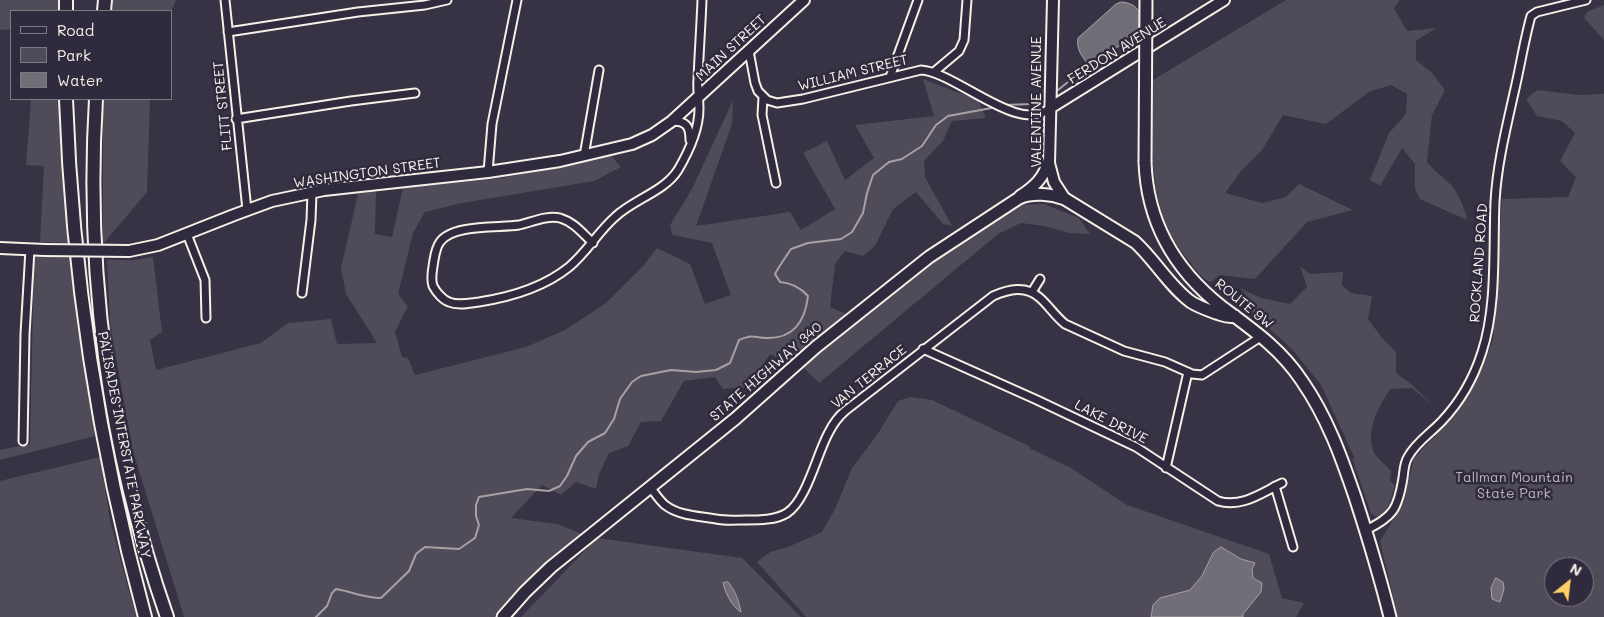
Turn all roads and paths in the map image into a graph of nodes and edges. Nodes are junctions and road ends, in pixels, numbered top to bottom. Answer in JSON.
{"nodes":[{"id":1,"x":225,"y":0,"type":"edge"},
{"id":2,"x":447,"y":0,"type":"edge"},
{"id":3,"x":517,"y":0,"type":"edge"},
{"id":4,"x":702,"y":0,"type":"edge"},
{"id":5,"x":804,"y":0,"type":"edge"},
{"id":6,"x":918,"y":0,"type":"edge"},
{"id":7,"x":967,"y":0,"type":"edge"},
{"id":8,"x":1053,"y":0,"type":"edge"},
{"id":9,"x":1146,"y":0,"type":"edge"},
{"id":10,"x":1224,"y":0,"type":"edge"},
{"id":11,"x":1586,"y":0,"type":"edge"},
{"id":12,"x":228,"y":32,"type":"junction"},
{"id":13,"x":749,"y":51,"type":"junction"},
{"id":14,"x":599,"y":70,"type":"dead end"},
{"id":15,"x":934,"y":72,"type":"junction"},
{"id":16,"x":890,"y":77,"type":"junction"},
{"id":17,"x":415,"y":93,"type":"dead end"},
{"id":18,"x":699,"y":97,"type":"junction"},
{"id":19,"x":763,"y":97,"type":"junction"},
{"id":20,"x":66,"y":100,"type":"edge"},
{"id":21,"x":96,"y":100,"type":"edge"},
{"id":22,"x":1050,"y":108,"type":"junction"},
{"id":23,"x":236,"y":119,"type":"junction"},
{"id":24,"x":672,"y":121,"type":"junction"},
{"id":25,"x":690,"y":143,"type":"junction"},
{"id":26,"x":584,"y":156,"type":"junction"},
{"id":27,"x":1049,"y":156,"type":"junction"},
{"id":28,"x":488,"y":172,"type":"junction"},
{"id":29,"x":776,"y":183,"type":"dead end"},
{"id":30,"x":312,"y":193,"type":"junction"},
{"id":31,"x":1016,"y":199,"type":"junction"},
{"id":32,"x":1065,"y":199,"type":"junction"},
{"id":33,"x":247,"y":210,"type":"junction"},
{"id":34,"x":187,"y":234,"type":"junction"},
{"id":35,"x":593,"y":243,"type":"junction"},
{"id":36,"x":0,"y":248,"type":"edge"},
{"id":37,"x":30,"y":249,"type":"junction"},
{"id":38,"x":1040,"y":279,"type":"dead end"},
{"id":39,"x":1032,"y":292,"type":"junction"},
{"id":40,"x":302,"y":293,"type":"dead end"},
{"id":41,"x":1235,"y":316,"type":"junction"},
{"id":42,"x":206,"y":318,"type":"dead end"},
{"id":43,"x":1262,"y":336,"type":"junction"},
{"id":44,"x":923,"y":350,"type":"junction"},
{"id":45,"x":1188,"y":372,"type":"junction"},
{"id":46,"x":23,"y":441,"type":"dead end"},
{"id":47,"x":1166,"y":468,"type":"junction"},
{"id":48,"x":650,"y":487,"type":"junction"},
{"id":49,"x":1366,"y":530,"type":"junction"},
{"id":50,"x":1293,"y":547,"type":"dead end"},
{"id":51,"x":145,"y":617,"type":"edge"},
{"id":52,"x":167,"y":617,"type":"edge"},
{"id":53,"x":504,"y":617,"type":"edge"},
{"id":54,"x":1390,"y":617,"type":"edge"}],
"edges":[{"from":1,"to":12,"type":"street","name":"FLITT STREET"},
{"from":2,"to":12,"type":"street"},
{"from":3,"to":28,"type":"street"},
{"from":4,"to":18,"type":"street"},
{"from":5,"to":13,"type":"main road","name":"MAIN STREET"},
{"from":6,"to":16,"type":"street"},
{"from":7,"to":15,"type":"street"},
{"from":8,"to":22,"type":"main road","name":"VALENTINE AVENUE"},
{"from":9,"to":41,"type":"main road","name":"ROUTE 9W","bridge":true},
{"from":10,"to":22,"type":"main road","name":"FERDON AVENUE"},
{"from":11,"to":49,"type":"street","name":"ROCKLAND ROAD"},
{"from":12,"to":23,"type":"street","name":"FLITT STREET"},
{"from":13,"to":18,"type":"main road","name":"MAIN STREET"},
{"from":13,"to":19,"type":"street"},
{"from":14,"to":26,"type":"street"},
{"from":15,"to":16,"type":"street","name":"WILLIAM STREET"},
{"from":15,"to":22,"type":"street","name":"WILLIAM STREET"},
{"from":16,"to":19,"type":"street","name":"WILLIAM STREET"},
{"from":17,"to":23,"type":"street"},
{"from":18,"to":24,"type":"main road","name":"WASHINGTON STREET"},
{"from":18,"to":25,"type":"street"},
{"from":19,"to":29,"type":"street"},
{"from":20,"to":51,"type":"highway","name":"PALISADES INTERSTATE PARKWAY"},
{"from":21,"to":52,"type":"highway","name":"PALISADES INTERSTATE PARKWAY"},
{"from":22,"to":27,"type":"main road","name":"VALENTINE AVENUE"},
{"from":23,"to":33,"type":"street","name":"FLITT STREET"},
{"from":24,"to":25,"type":"street"},
{"from":24,"to":26,"type":"main road","name":"WASHINGTON STREET"},
{"from":25,"to":35,"type":"street"},
{"from":26,"to":28,"type":"main road","name":"WASHINGTON STREET"},
{"from":27,"to":31,"type":"main road","name":"STATE HIGHWAY 340"},
{"from":27,"to":32,"type":"main road","name":"VALENTINE AVENUE"},
{"from":28,"to":30,"type":"main road","name":"WASHINGTON STREET"},
{"from":30,"to":33,"type":"main road","name":"WASHINGTON STREET"},
{"from":30,"to":40,"type":"street"},
{"from":31,"to":32,"type":"main road"},
{"from":31,"to":48,"type":"main road","name":"STATE HIGHWAY 340"},
{"from":32,"to":41,"type":"main road","name":"VALENTINE AVENUE"},
{"from":33,"to":34,"type":"main road","name":"WASHINGTON STREET"},
{"from":34,"to":37,"type":"main road","name":"WASHINGTON STREET","bridge":true},
{"from":34,"to":42,"type":"street"},
{"from":35,"to":35,"type":"street"},
{"from":36,"to":37,"type":"main road","name":"WASHINGTON STREET"},
{"from":37,"to":46,"type":"street"},
{"from":38,"to":39,"type":"street"},
{"from":39,"to":44,"type":"street","name":"VAN TERRACE"},
{"from":39,"to":45,"type":"street"},
{"from":41,"to":43,"type":"main road","name":"ROUTE 9W"},
{"from":43,"to":45,"type":"street"},
{"from":43,"to":49,"type":"main road","name":"ROUTE 9W"},
{"from":44,"to":47,"type":"street","name":"LAKE DRIVE"},
{"from":44,"to":48,"type":"street","name":"VAN TERRACE"},
{"from":45,"to":47,"type":"street"},
{"from":47,"to":50,"type":"street","name":"LAKE DRIVE"},
{"from":48,"to":53,"type":"main road","name":"STATE HIGHWAY 340"},
{"from":49,"to":54,"type":"main road","name":"ROUTE 9W"}]}
